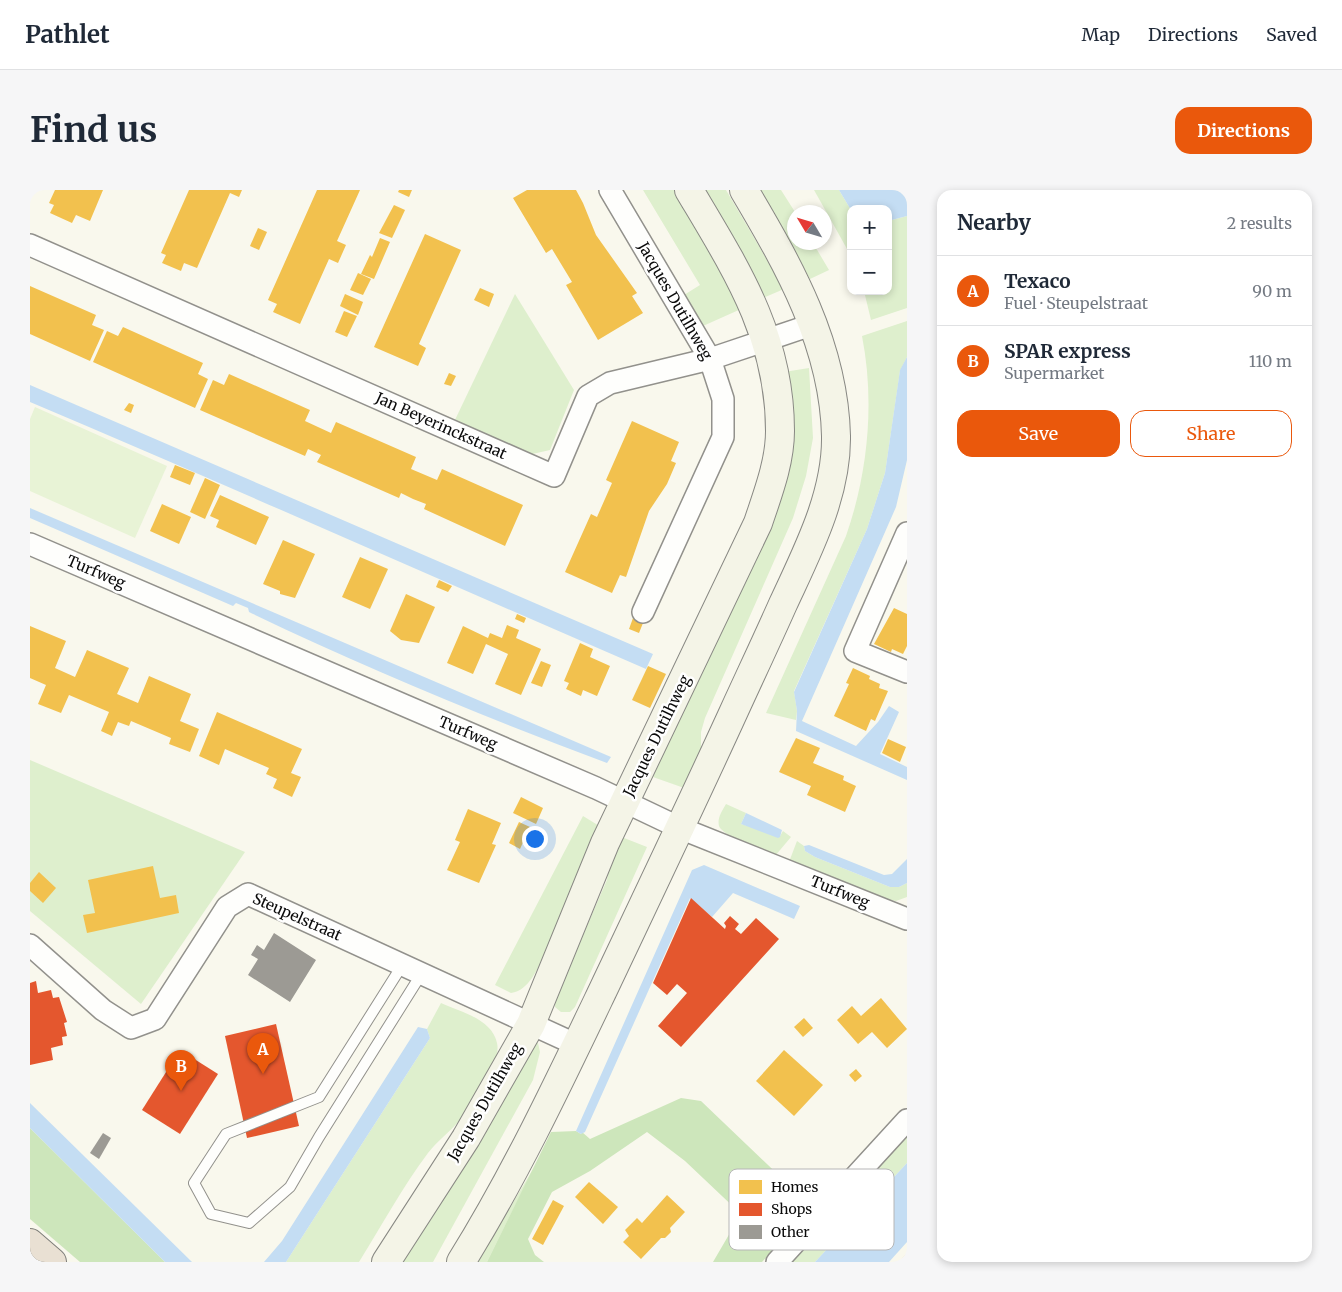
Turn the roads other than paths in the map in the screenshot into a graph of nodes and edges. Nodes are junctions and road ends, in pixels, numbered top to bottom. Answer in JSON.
{"nodes":[{"id":1,"x":610,"y":190,"type":"edge"},
{"id":2,"x":689,"y":190,"type":"edge"},
{"id":3,"x":744,"y":190,"type":"edge"},
{"id":4,"x":30,"y":246,"type":"edge"},
{"id":5,"x":814,"y":324,"type":"junction"},
{"id":6,"x":767,"y":339,"type":"junction"},
{"id":7,"x":710,"y":359,"type":"junction"},
{"id":8,"x":907,"y":533,"type":"edge"},
{"id":9,"x":30,"y":544,"type":"edge"},
{"id":10,"x":643,"y":612,"type":"dead end"},
{"id":11,"x":907,"y":672,"type":"edge"},
{"id":12,"x":625,"y":801,"type":"junction"},
{"id":13,"x":680,"y":828,"type":"junction"},
{"id":14,"x":907,"y":919,"type":"edge"},
{"id":15,"x":30,"y":945,"type":"edge"},
{"id":16,"x":403,"y":964,"type":"junction"},
{"id":17,"x":422,"y":973,"type":"junction"},
{"id":18,"x":531,"y":1024,"type":"junction"},
{"id":19,"x":577,"y":1045,"type":"junction"},
{"id":20,"x":907,"y":1120,"type":"edge"},
{"id":21,"x":862,"y":1169,"type":"edge"},
{"id":22,"x":30,"y":1243,"type":"edge"},
{"id":23,"x":787,"y":1250,"type":"edge"},
{"id":24,"x":52,"y":1262,"type":"edge"},
{"id":25,"x":386,"y":1262,"type":"edge"},
{"id":26,"x":461,"y":1262,"type":"edge"},
{"id":27,"x":776,"y":1262,"type":"edge"}],
"edges":[{"from":1,"to":7,"type":"street","name":"Jacques Dutilhweg"},
{"from":2,"to":6,"type":"main road","name":"Jacques Dutilhweg"},
{"from":3,"to":5,"type":"main road"},
{"from":4,"to":7,"type":"street","name":"Jan Beyerinckstraat"},
{"from":5,"to":6,"type":"street","name":"Jan Beyerinckstraat"},
{"from":5,"to":13,"type":"main road"},
{"from":6,"to":7,"type":"street","name":"Jan Beyerinckstraat"},
{"from":6,"to":12,"type":"main road","name":"Jacques Dutilhweg"},
{"from":7,"to":10,"type":"street","name":"Jacques Dutilhweg"},
{"from":8,"to":11,"type":"street"},
{"from":9,"to":12,"type":"street","name":"Turfweg"},
{"from":12,"to":13,"type":"street","name":"Turfweg"},
{"from":12,"to":18,"type":"main road","name":"Jacques Dutilhweg"},
{"from":13,"to":14,"type":"street","name":"Turfweg"},
{"from":13,"to":19,"type":"main road"},
{"from":15,"to":16,"type":"street","name":"Steupelstraat"},
{"from":16,"to":17,"type":"street","name":"Steupelstraat"},
{"from":16,"to":17,"type":"lane"},
{"from":17,"to":18,"type":"street","name":"Steupelstraat"},
{"from":18,"to":19,"type":"street","name":"Steupelstraat"},
{"from":18,"to":25,"type":"main road","name":"Jacques Dutilhweg"},
{"from":19,"to":26,"type":"main road"},
{"from":20,"to":21,"type":"street"},
{"from":22,"to":24,"type":"highway"},
{"from":23,"to":27,"type":"street"}]}
